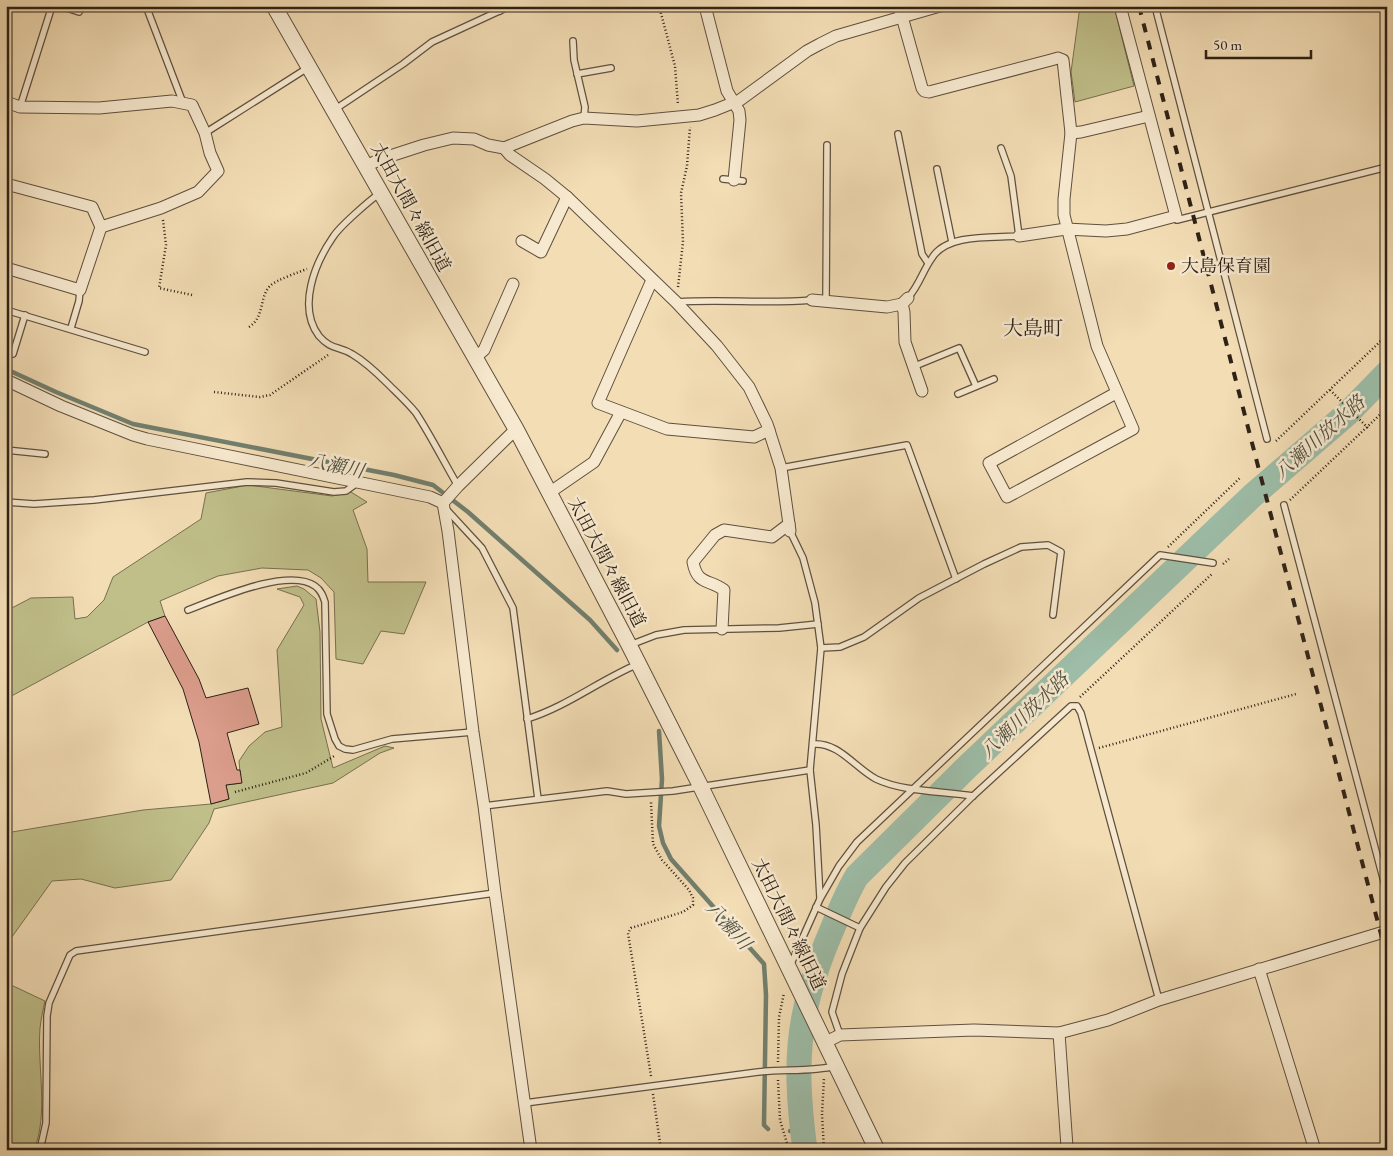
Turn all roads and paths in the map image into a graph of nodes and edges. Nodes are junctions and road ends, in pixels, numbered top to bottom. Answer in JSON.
{"nodes":[{"id":1,"x":52,"y":6,"type":"edge"},
{"id":2,"x":60,"y":6,"type":"edge"},
{"id":3,"x":82,"y":6,"type":"edge"},
{"id":4,"x":146,"y":6,"type":"edge"},
{"id":5,"x":274,"y":6,"type":"edge"},
{"id":6,"x":494,"y":6,"type":"edge"},
{"id":7,"x":510,"y":6,"type":"edge"},
{"id":8,"x":659,"y":6,"type":"edge"},
{"id":9,"x":705,"y":6,"type":"edge"},
{"id":10,"x":940,"y":6,"type":"edge"},
{"id":11,"x":1120,"y":6,"type":"edge"},
{"id":12,"x":1155,"y":6,"type":"edge"},
{"id":13,"x":500,"y":11,"type":"junction"},
{"id":14,"x":900,"y":12,"type":"edge"},
{"id":15,"x":573,"y":41,"type":"dead end"},
{"id":16,"x":309,"y":67,"type":"junction"},
{"id":17,"x":611,"y":68,"type":"dead end"},
{"id":18,"x":578,"y":74,"type":"junction"},
{"id":19,"x":6,"y":102,"type":"edge"},
{"id":20,"x":734,"y":103,"type":"junction"},
{"id":21,"x":183,"y":104,"type":"junction"},
{"id":22,"x":20,"y":107,"type":"junction"},
{"id":23,"x":680,"y":108,"type":"dead end"},
{"id":24,"x":334,"y":110,"type":"junction"},
{"id":25,"x":1149,"y":116,"type":"junction"},
{"id":26,"x":584,"y":118,"type":"junction"},
{"id":27,"x":690,"y":123,"type":"dead end"},
{"id":28,"x":205,"y":133,"type":"junction"},
{"id":29,"x":1071,"y":133,"type":"junction"},
{"id":30,"x":898,"y":134,"type":"dead end"},
{"id":31,"x":827,"y":146,"type":"dead end"},
{"id":32,"x":504,"y":148,"type":"junction"},
{"id":33,"x":1001,"y":148,"type":"dead end"},
{"id":34,"x":366,"y":166,"type":"junction"},
{"id":35,"x":1387,"y":167,"type":"edge"},
{"id":36,"x":937,"y":169,"type":"dead end"},
{"id":37,"x":733,"y":180,"type":"dead end"},
{"id":38,"x":6,"y":184,"type":"edge"},
{"id":39,"x":381,"y":193,"type":"junction"},
{"id":40,"x":567,"y":197,"type":"junction"},
{"id":41,"x":161,"y":208,"type":"junction"},
{"id":42,"x":1208,"y":214,"type":"junction"},
{"id":43,"x":1178,"y":220,"type":"dead end"},
{"id":44,"x":100,"y":227,"type":"junction"},
{"id":45,"x":1066,"y":228,"type":"junction"},
{"id":46,"x":1019,"y":236,"type":"junction"},
{"id":47,"x":522,"y":241,"type":"dead end"},
{"id":48,"x":952,"y":242,"type":"junction"},
{"id":49,"x":928,"y":263,"type":"junction"},
{"id":50,"x":317,"y":264,"type":"junction"},
{"id":51,"x":6,"y":268,"type":"edge"},
{"id":52,"x":652,"y":280,"type":"junction"},
{"id":53,"x":513,"y":284,"type":"dead end"},
{"id":54,"x":80,"y":290,"type":"junction"},
{"id":55,"x":192,"y":294,"type":"dead end"},
{"id":56,"x":812,"y":300,"type":"joint"},
{"id":57,"x":826,"y":301,"type":"junction"},
{"id":58,"x":905,"y":301,"type":"junction"},
{"id":59,"x":676,"y":302,"type":"junction"},
{"id":60,"x":6,"y":310,"type":"edge"},
{"id":61,"x":25,"y":315,"type":"junction"},
{"id":62,"x":71,"y":328,"type":"junction"},
{"id":63,"x":249,"y":328,"type":"dead end"},
{"id":64,"x":1387,"y":335,"type":"edge"},
{"id":65,"x":333,"y":348,"type":"junction"},
{"id":66,"x":145,"y":352,"type":"dead end"},
{"id":67,"x":13,"y":354,"type":"dead end"},
{"id":68,"x":474,"y":358,"type":"junction"},
{"id":69,"x":914,"y":366,"type":"junction"},
{"id":70,"x":994,"y":379,"type":"dead end"},
{"id":71,"x":6,"y":380,"type":"edge"},
{"id":72,"x":976,"y":386,"type":"junction"},
{"id":73,"x":1330,"y":389,"type":"junction"},
{"id":74,"x":922,"y":391,"type":"dead end"},
{"id":75,"x":214,"y":392,"type":"dead end"},
{"id":76,"x":1116,"y":393,"type":"junction"},
{"id":77,"x":958,"y":394,"type":"dead end"},
{"id":78,"x":1387,"y":408,"type":"edge"},
{"id":79,"x":621,"y":412,"type":"junction"},
{"id":80,"x":1368,"y":428,"type":"junction"},
{"id":81,"x":516,"y":429,"type":"junction"},
{"id":82,"x":769,"y":430,"type":"junction"},
{"id":83,"x":1266,"y":439,"type":"joint"},
{"id":84,"x":6,"y":450,"type":"edge"},
{"id":85,"x":45,"y":454,"type":"dead end"},
{"id":86,"x":781,"y":468,"type":"junction"},
{"id":87,"x":1241,"y":478,"type":"dead end"},
{"id":88,"x":359,"y":482,"type":"junction"},
{"id":89,"x":456,"y":488,"type":"junction"},
{"id":90,"x":549,"y":493,"type":"junction"},
{"id":91,"x":6,"y":502,"type":"edge"},
{"id":92,"x":443,"y":505,"type":"junction"},
{"id":93,"x":1284,"y":506,"type":"joint"},
{"id":94,"x":790,"y":527,"type":"junction"},
{"id":95,"x":1163,"y":555,"type":"junction"},
{"id":96,"x":1230,"y":559,"type":"dead end"},
{"id":97,"x":1214,"y":562,"type":"dead end"},
{"id":98,"x":1221,"y":565,"type":"dead end"},
{"id":99,"x":1214,"y":572,"type":"dead end"},
{"id":100,"x":956,"y":579,"type":"junction"},
{"id":101,"x":188,"y":610,"type":"dead end"},
{"id":102,"x":1053,"y":615,"type":"dead end"},
{"id":103,"x":818,"y":624,"type":"junction"},
{"id":104,"x":722,"y":629,"type":"junction"},
{"id":105,"x":629,"y":645,"type":"junction"},
{"id":106,"x":821,"y":648,"type":"junction"},
{"id":107,"x":638,"y":664,"type":"junction"},
{"id":108,"x":1296,"y":694,"type":"dead end"},
{"id":109,"x":1071,"y":706,"type":"junction"},
{"id":110,"x":527,"y":719,"type":"junction"},
{"id":111,"x":473,"y":732,"type":"junction"},
{"id":112,"x":813,"y":744,"type":"junction"},
{"id":113,"x":346,"y":749,"type":"junction"},
{"id":114,"x":1091,"y":750,"type":"junction"},
{"id":115,"x":810,"y":770,"type":"junction"},
{"id":116,"x":701,"y":787,"type":"junction"},
{"id":117,"x":912,"y":788,"type":"junction"},
{"id":118,"x":235,"y":792,"type":"dead end"},
{"id":119,"x":651,"y":793,"type":"junction"},
{"id":120,"x":969,"y":795,"type":"junction"},
{"id":121,"x":538,"y":799,"type":"junction"},
{"id":122,"x":484,"y":806,"type":"junction"},
{"id":123,"x":495,"y":893,"type":"junction"},
{"id":124,"x":1387,"y":893,"type":"edge"},
{"id":125,"x":820,"y":899,"type":"junction"},
{"id":126,"x":819,"y":908,"type":"junction"},
{"id":127,"x":858,"y":927,"type":"junction"},
{"id":128,"x":1387,"y":931,"type":"edge"},
{"id":129,"x":1259,"y":969,"type":"junction"},
{"id":130,"x":791,"y":970,"type":"junction"},
{"id":131,"x":784,"y":992,"type":"dead end"},
{"id":132,"x":1159,"y":1000,"type":"junction"},
{"id":133,"x":1059,"y":1033,"type":"junction"},
{"id":134,"x":823,"y":1035,"type":"junction"},
{"id":135,"x":840,"y":1035,"type":"junction"},
{"id":136,"x":830,"y":1067,"type":"junction"},
{"id":137,"x":777,"y":1070,"type":"junction"},
{"id":138,"x":652,"y":1086,"type":"junction"},
{"id":139,"x":524,"y":1103,"type":"junction"},
{"id":140,"x":1066,"y":1148,"type":"edge"},
{"id":141,"x":40,"y":1150,"type":"edge"},
{"id":142,"x":531,"y":1150,"type":"edge"},
{"id":143,"x":661,"y":1150,"type":"edge"},
{"id":144,"x":788,"y":1150,"type":"edge"},
{"id":145,"x":824,"y":1150,"type":"edge"},
{"id":146,"x":877,"y":1150,"type":"edge"},
{"id":147,"x":1109,"y":1150,"type":"edge"},
{"id":148,"x":1315,"y":1150,"type":"edge"}],
"edges":[{"from":1,"to":22,"type":"lane"},
{"from":2,"to":3,"type":"lane"},
{"from":4,"to":21,"type":"lane"},
{"from":5,"to":16,"type":"street","name":"太田大間々線旧道"},
{"from":6,"to":13,"type":"lane"},
{"from":7,"to":13,"type":"lane"},
{"from":8,"to":23,"type":"path"},
{"from":9,"to":20,"type":"street"},
{"from":10,"to":14,"type":"street"},
{"from":11,"to":25,"type":"street"},
{"from":12,"to":42,"type":"lane"},
{"from":13,"to":24,"type":"lane"},
{"from":14,"to":20,"type":"street"},
{"from":14,"to":29,"type":"street"},
{"from":15,"to":18,"type":"lane"},
{"from":16,"to":24,"type":"street","name":"太田大間々線旧道"},
{"from":16,"to":28,"type":"lane"},
{"from":17,"to":18,"type":"lane"},
{"from":18,"to":26,"type":"lane"},
{"from":19,"to":22,"type":"street"},
{"from":20,"to":26,"type":"street"},
{"from":20,"to":37,"type":"street"},
{"from":21,"to":22,"type":"street"},
{"from":21,"to":28,"type":"street"},
{"from":24,"to":34,"type":"street","name":"太田大間々線旧道"},
{"from":25,"to":29,"type":"street"},
{"from":25,"to":45,"type":"street"},
{"from":26,"to":32,"type":"street"},
{"from":27,"to":59,"type":"path"},
{"from":28,"to":41,"type":"street"},
{"from":29,"to":45,"type":"street"},
{"from":30,"to":49,"type":"lane"},
{"from":31,"to":57,"type":"lane"},
{"from":32,"to":34,"type":"street"},
{"from":32,"to":40,"type":"street"},
{"from":33,"to":46,"type":"lane"},
{"from":34,"to":39,"type":"street","name":"太田大間々線旧道"},
{"from":35,"to":42,"type":"lane"},
{"from":36,"to":48,"type":"lane"},
{"from":38,"to":44,"type":"street"},
{"from":39,"to":50,"type":"lane"},
{"from":39,"to":68,"type":"street","name":"太田大間々線旧道"},
{"from":40,"to":47,"type":"street"},
{"from":40,"to":52,"type":"street"},
{"from":41,"to":44,"type":"street"},
{"from":41,"to":55,"type":"path"},
{"from":42,"to":43,"type":"lane"},
{"from":42,"to":83,"type":"lane"},
{"from":44,"to":54,"type":"street"},
{"from":45,"to":46,"type":"street"},
{"from":45,"to":76,"type":"street"},
{"from":46,"to":48,"type":"lane"},
{"from":48,"to":49,"type":"lane"},
{"from":49,"to":58,"type":"lane"},
{"from":50,"to":63,"type":"path"},
{"from":50,"to":65,"type":"lane"},
{"from":51,"to":54,"type":"street"},
{"from":52,"to":59,"type":"street"},
{"from":52,"to":79,"type":"street"},
{"from":53,"to":68,"type":"street"},
{"from":54,"to":62,"type":"lane"},
{"from":56,"to":57,"type":"street"},
{"from":56,"to":59,"type":"lane"},
{"from":57,"to":58,"type":"street"},
{"from":58,"to":69,"type":"street"},
{"from":59,"to":82,"type":"street"},
{"from":60,"to":61,"type":"lane"},
{"from":61,"to":62,"type":"lane"},
{"from":61,"to":67,"type":"lane"},
{"from":62,"to":66,"type":"lane"},
{"from":64,"to":73,"type":"path"},
{"from":65,"to":75,"type":"path"},
{"from":65,"to":89,"type":"lane"},
{"from":68,"to":81,"type":"street","name":"太田大間々線旧道"},
{"from":69,"to":72,"type":"lane"},
{"from":69,"to":74,"type":"street"},
{"from":70,"to":72,"type":"lane"},
{"from":71,"to":88,"type":"street"},
{"from":72,"to":77,"type":"lane"},
{"from":73,"to":80,"type":"path"},
{"from":73,"to":83,"type":"path"},
{"from":76,"to":76,"type":"street"},
{"from":78,"to":80,"type":"path"},
{"from":79,"to":82,"type":"street"},
{"from":79,"to":90,"type":"street"},
{"from":80,"to":93,"type":"path"},
{"from":81,"to":89,"type":"street"},
{"from":81,"to":90,"type":"street","name":"太田大間々線旧道"},
{"from":82,"to":86,"type":"street"},
{"from":84,"to":85,"type":"lane"},
{"from":86,"to":94,"type":"street"},
{"from":86,"to":100,"type":"lane"},
{"from":87,"to":95,"type":"path"},
{"from":88,"to":91,"type":"lane"},
{"from":88,"to":92,"type":"street"},
{"from":89,"to":92,"type":"street"},
{"from":90,"to":105,"type":"street","name":"太田大間々線旧道"},
{"from":92,"to":110,"type":"lane"},
{"from":92,"to":111,"type":"street"},
{"from":93,"to":124,"type":"lane"},
{"from":94,"to":103,"type":"lane"},
{"from":94,"to":104,"type":"street"},
{"from":95,"to":97,"type":"lane"},
{"from":95,"to":117,"type":"lane"},
{"from":96,"to":98,"type":"path"},
{"from":99,"to":109,"type":"path"},
{"from":100,"to":102,"type":"lane"},
{"from":100,"to":106,"type":"lane"},
{"from":101,"to":113,"type":"lane"},
{"from":103,"to":104,"type":"lane"},
{"from":103,"to":106,"type":"lane"},
{"from":104,"to":105,"type":"lane"},
{"from":105,"to":107,"type":"street","name":"太田大間々線旧道"},
{"from":106,"to":112,"type":"lane"},
{"from":107,"to":110,"type":"lane"},
{"from":107,"to":116,"type":"street","name":"太田大間々線旧道"},
{"from":108,"to":114,"type":"path"},
{"from":109,"to":114,"type":"lane"},
{"from":109,"to":120,"type":"lane"},
{"from":110,"to":121,"type":"lane"},
{"from":111,"to":113,"type":"lane"},
{"from":111,"to":122,"type":"street"},
{"from":112,"to":115,"type":"lane"},
{"from":112,"to":117,"type":"lane"},
{"from":113,"to":118,"type":"path"},
{"from":114,"to":132,"type":"lane"},
{"from":115,"to":116,"type":"lane"},
{"from":115,"to":125,"type":"lane"},
{"from":116,"to":119,"type":"lane"},
{"from":116,"to":130,"type":"street","name":"太田大間々線旧道"},
{"from":117,"to":120,"type":"lane"},
{"from":117,"to":125,"type":"lane"},
{"from":119,"to":121,"type":"lane"},
{"from":119,"to":138,"type":"path"},
{"from":120,"to":127,"type":"lane"},
{"from":121,"to":122,"type":"lane"},
{"from":122,"to":123,"type":"street"},
{"from":123,"to":139,"type":"street"},
{"from":123,"to":141,"type":"lane"},
{"from":125,"to":126,"type":"lane"},
{"from":126,"to":127,"type":"lane"},
{"from":126,"to":130,"type":"lane"},
{"from":127,"to":135,"type":"lane"},
{"from":128,"to":129,"type":"street"},
{"from":129,"to":132,"type":"street"},
{"from":129,"to":148,"type":"street"},
{"from":130,"to":134,"type":"street","name":"太田大間々線旧道"},
{"from":131,"to":137,"type":"path"},
{"from":132,"to":133,"type":"street"},
{"from":133,"to":135,"type":"street"},
{"from":133,"to":140,"type":"street"},
{"from":134,"to":135,"type":"street"},
{"from":134,"to":136,"type":"street","name":"太田大間々線旧道"},
{"from":136,"to":137,"type":"lane"},
{"from":136,"to":145,"type":"path"},
{"from":136,"to":146,"type":"street","name":"太田大間々線旧道"},
{"from":137,"to":138,"type":"lane"},
{"from":137,"to":144,"type":"path"},
{"from":138,"to":139,"type":"lane"},
{"from":138,"to":143,"type":"path"},
{"from":139,"to":142,"type":"street"},
{"from":140,"to":147,"type":"lane"}]}
